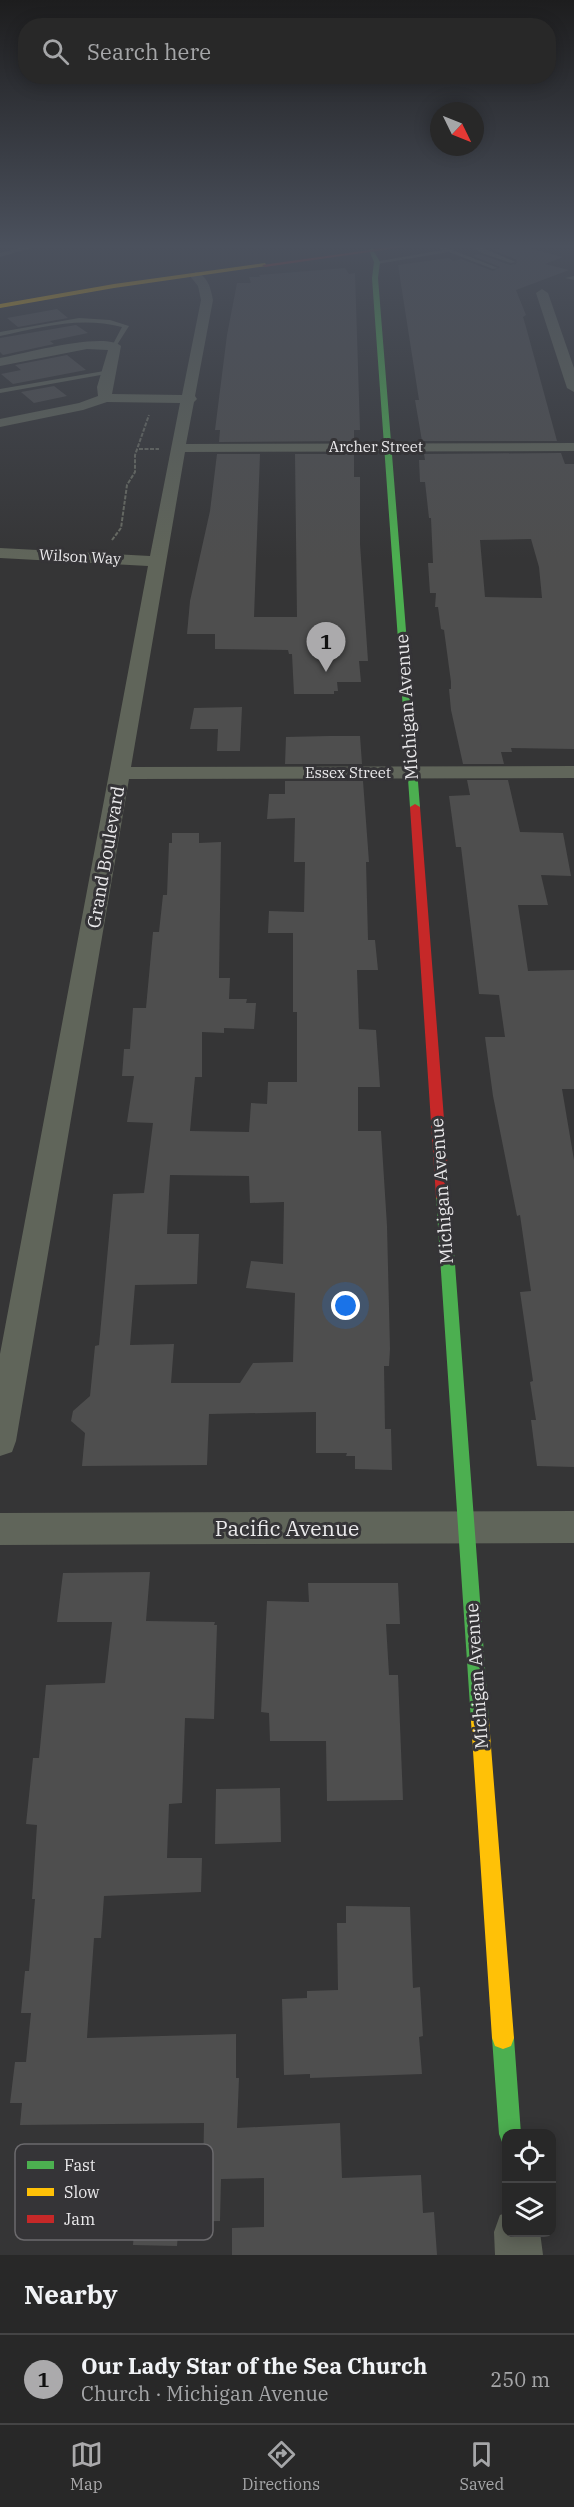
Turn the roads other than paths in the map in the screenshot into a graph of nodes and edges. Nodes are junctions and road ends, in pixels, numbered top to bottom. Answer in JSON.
{"nodes":[{"id":1,"x":65,"y":349,"type":"edge"},
{"id":2,"x":114,"y":349,"type":"edge"},
{"id":3,"x":198,"y":349,"type":"edge"},
{"id":4,"x":381,"y":349,"type":"edge"},
{"id":5,"x":561,"y":349,"type":"edge"},
{"id":6,"x":0,"y":362,"type":"edge"},
{"id":7,"x":110,"y":372,"type":"junction"},
{"id":8,"x":574,"y":388,"type":"edge"},
{"id":9,"x":0,"y":391,"type":"edge"},
{"id":10,"x":105,"y":398,"type":"junction"},
{"id":11,"x":189,"y":399,"type":"junction"},
{"id":12,"x":0,"y":423,"type":"edge"},
{"id":13,"x":389,"y":447,"type":"junction"},
{"id":14,"x":574,"y":447,"type":"edge"},
{"id":15,"x":172,"y":448,"type":"junction"},
{"id":16,"x":0,"y":553,"type":"edge"},
{"id":17,"x":159,"y":561,"type":"junction"},
{"id":18,"x":412,"y":772,"type":"junction"},
{"id":19,"x":574,"y":772,"type":"edge"},
{"id":20,"x":122,"y":773,"type":"junction"},
{"id":21,"x":0,"y":1441,"type":"edge"},
{"id":22,"x":466,"y":1527,"type":"junction"},
{"id":23,"x":574,"y":1527,"type":"edge"},
{"id":24,"x":0,"y":1529,"type":"edge"},
{"id":25,"x":510,"y":2129,"type":"edge"},
{"id":26,"x":517,"y":2237,"type":"edge"},
{"id":27,"x":519,"y":2255,"type":"edge"}],
"edges":[{"from":1,"to":6,"type":"street"},
{"from":2,"to":7,"type":"street"},
{"from":3,"to":11,"type":"street","name":"Grand Boulevard"},
{"from":4,"to":13,"type":"street","name":"Michigan Avenue"},
{"from":5,"to":8,"type":"street"},
{"from":7,"to":9,"type":"lane"},
{"from":7,"to":10,"type":"street"},
{"from":10,"to":11,"type":"street"},
{"from":10,"to":12,"type":"street"},
{"from":11,"to":15,"type":"street","name":"Grand Boulevard"},
{"from":13,"to":14,"type":"street","name":"Archer Street"},
{"from":13,"to":15,"type":"street","name":"Archer Street"},
{"from":13,"to":18,"type":"street","name":"Michigan Avenue"},
{"from":15,"to":17,"type":"street","name":"Grand Boulevard"},
{"from":16,"to":17,"type":"street","name":"Wilson Way"},
{"from":17,"to":20,"type":"street","name":"Grand Boulevard"},
{"from":18,"to":19,"type":"street","name":"Essex Street"},
{"from":18,"to":20,"type":"street","name":"Essex Street"},
{"from":18,"to":22,"type":"street","name":"Michigan Avenue"},
{"from":20,"to":21,"type":"street","name":"Grand Boulevard"},
{"from":22,"to":23,"type":"street","name":"Pacific Avenue"},
{"from":22,"to":24,"type":"street","name":"Pacific Avenue"},
{"from":22,"to":25,"type":"street","name":"Michigan Avenue"},
{"from":26,"to":27,"type":"street"}]}
